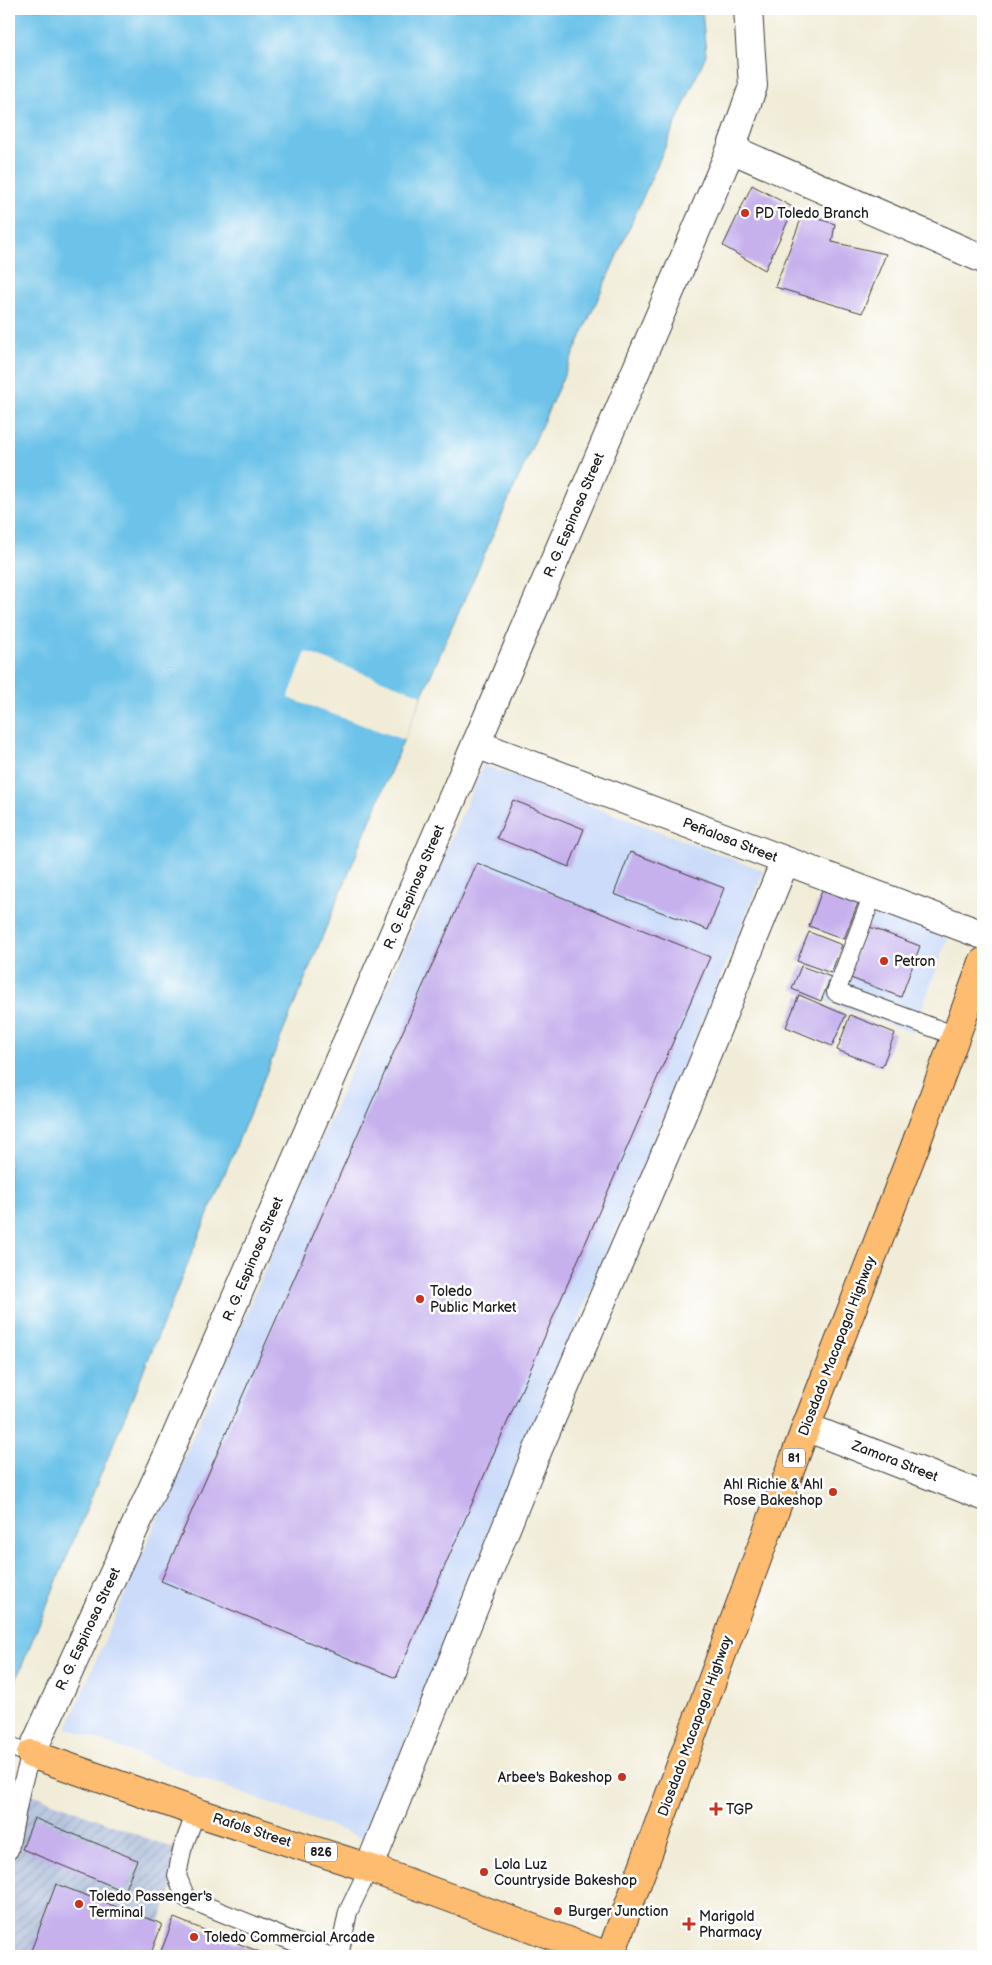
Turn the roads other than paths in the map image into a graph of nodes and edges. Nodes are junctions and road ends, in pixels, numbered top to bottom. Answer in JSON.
{"nodes":[{"id":1,"x":748,"y":9,"type":"edge"},
{"id":2,"x":731,"y":149,"type":"junction"},
{"id":3,"x":983,"y":259,"type":"edge"},
{"id":4,"x":476,"y":744,"type":"junction"},
{"id":5,"x":785,"y":861,"type":"junction"},
{"id":6,"x":874,"y":894,"type":"junction"},
{"id":7,"x":983,"y":935,"type":"edge"},
{"id":8,"x":983,"y":962,"type":"edge"},
{"id":9,"x":956,"y":1036,"type":"junction"},
{"id":10,"x":806,"y":1427,"type":"junction"},
{"id":11,"x":983,"y":1496,"type":"edge"},
{"id":12,"x":20,"y":1750,"type":"edge"},
{"id":13,"x":196,"y":1812,"type":"junction"},
{"id":14,"x":9,"y":1850,"type":"edge"},
{"id":15,"x":369,"y":1868,"type":"junction"},
{"id":16,"x":329,"y":1956,"type":"edge"},
{"id":17,"x":339,"y":1956,"type":"edge"},
{"id":18,"x":609,"y":1956,"type":"edge"}],
"edges":[{"from":1,"to":2,"type":"street","name":"R. G. Espinosa Street"},
{"from":2,"to":3,"type":"street"},
{"from":2,"to":4,"type":"street","name":"R. G. Espinosa Street"},
{"from":4,"to":5,"type":"street","name":"Peñalosa Street"},
{"from":4,"to":12,"type":"street","name":"R. G. Espinosa Street"},
{"from":5,"to":6,"type":"street","name":"Peñalosa Street"},
{"from":5,"to":15,"type":"street"},
{"from":6,"to":7,"type":"street","name":"Peñalosa Street"},
{"from":6,"to":9,"type":"lane"},
{"from":8,"to":9,"type":"highway","name":"Diosdado Macapagal Highway","number":"81"},
{"from":9,"to":10,"type":"highway","name":"Diosdado Macapagal Highway","number":"81"},
{"from":10,"to":11,"type":"street","name":"Zamora Street"},
{"from":10,"to":18,"type":"highway","name":"Diosdado Macapagal Highway","number":"81"},
{"from":12,"to":13,"type":"highway","name":"Rafols Street","number":"826"},
{"from":12,"to":14,"type":"lane"},
{"from":13,"to":15,"type":"highway","name":"Rafols Street","number":"826"},
{"from":13,"to":16,"type":"lane"},
{"from":15,"to":17,"type":"lane"},
{"from":15,"to":18,"type":"highway","name":"Rafols Street","number":"826"}]}
